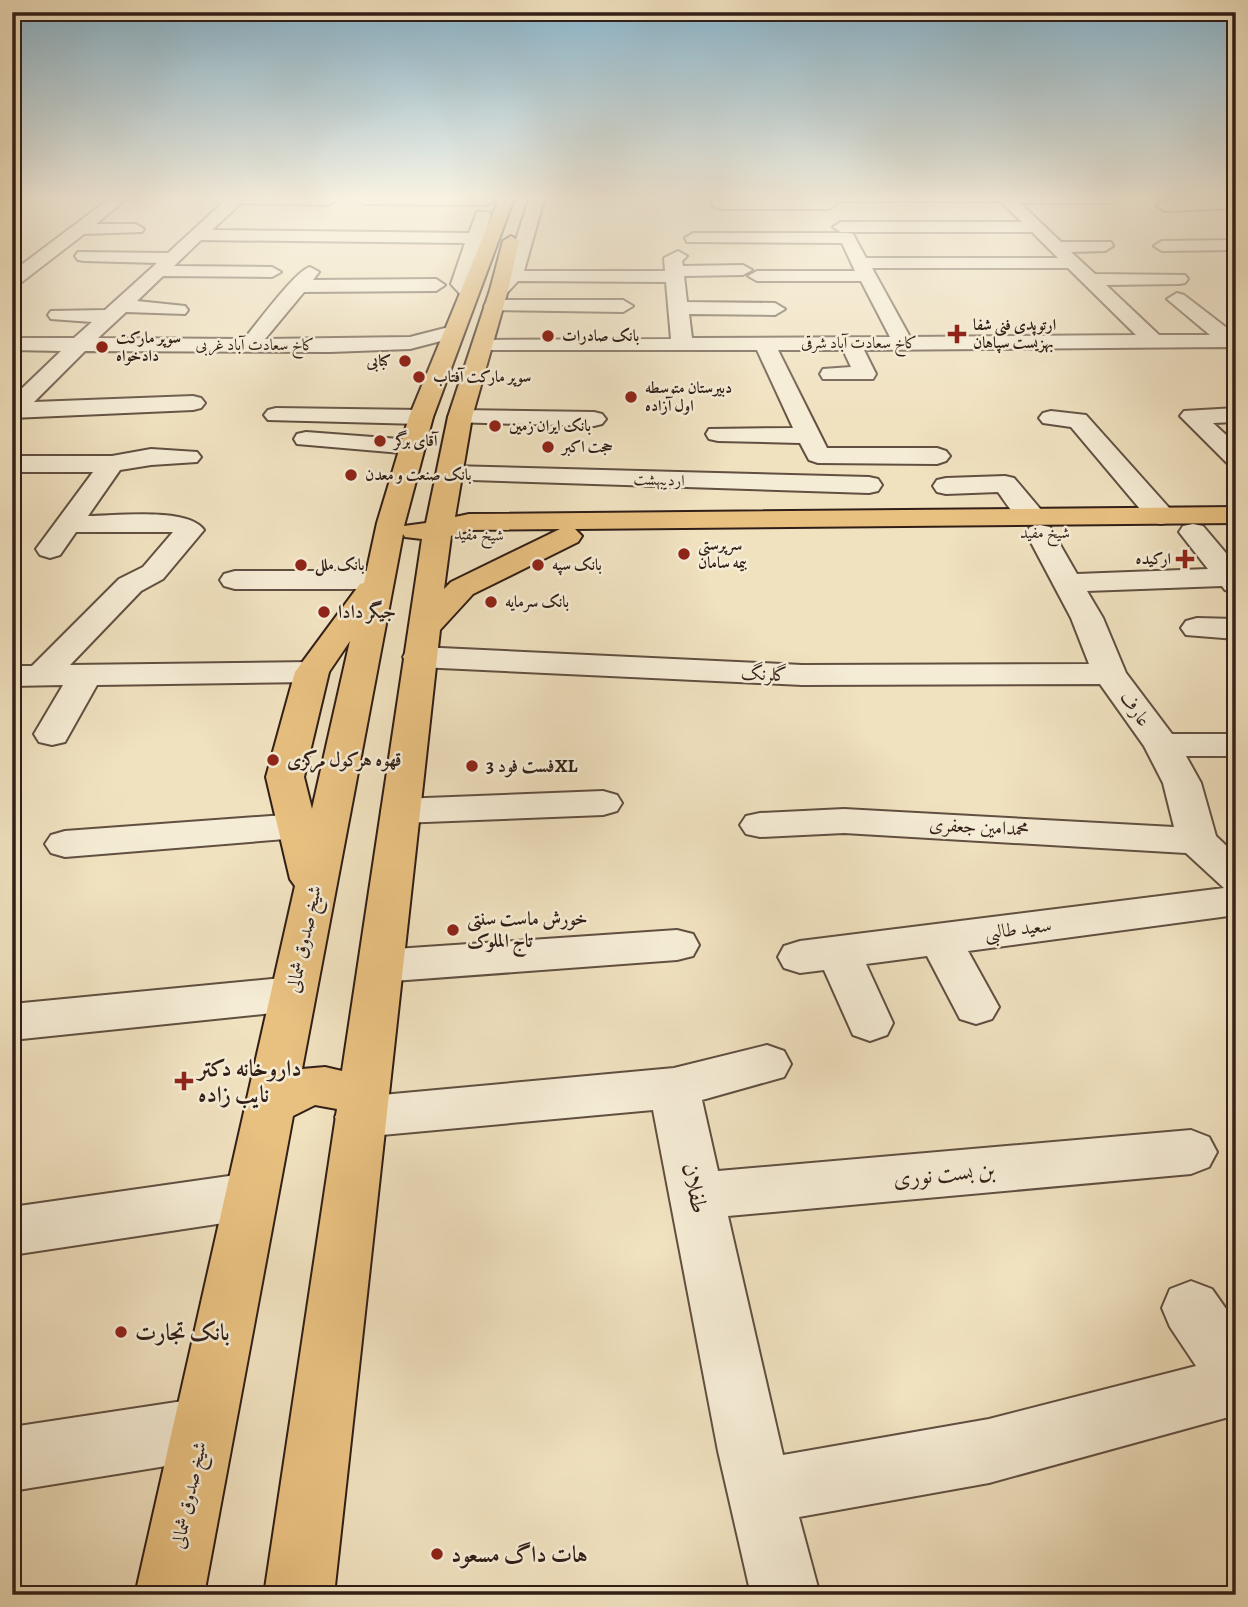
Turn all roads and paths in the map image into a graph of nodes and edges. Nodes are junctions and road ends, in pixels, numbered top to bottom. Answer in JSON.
{"nodes":[{"id":1,"x":158,"y":271,"type":"joint"},
{"id":2,"x":363,"y":271,"type":"edge"},
{"id":3,"x":414,"y":271,"type":"edge"},
{"id":4,"x":478,"y":271,"type":"edge"},
{"id":5,"x":483,"y":271,"type":"edge"},
{"id":6,"x":490,"y":271,"type":"edge"},
{"id":7,"x":490,"y":271,"type":"edge"},
{"id":8,"x":675,"y":271,"type":"edge"},
{"id":9,"x":771,"y":271,"type":"edge"},
{"id":10,"x":789,"y":271,"type":"edge"},
{"id":11,"x":865,"y":271,"type":"edge"},
{"id":12,"x":983,"y":271,"type":"edge"},
{"id":13,"x":1081,"y":271,"type":"edge"},
{"id":14,"x":272,"y":272,"type":"dead end"},
{"id":15,"x":675,"y":274,"type":"junction"},
{"id":16,"x":1090,"y":280,"type":"junction"},
{"id":17,"x":870,"y":281,"type":"junction"},
{"id":18,"x":300,"y":284,"type":"junction"},
{"id":19,"x":898,"y":284,"type":"dead end"},
{"id":20,"x":265,"y":293,"type":"dead end"},
{"id":21,"x":475,"y":295,"type":"junction"},
{"id":22,"x":1182,"y":296,"type":"junction"},
{"id":23,"x":858,"y":299,"type":"dead end"},
{"id":24,"x":357,"y":302,"type":"dead end"},
{"id":25,"x":623,"y":306,"type":"dead end"},
{"id":26,"x":678,"y":309,"type":"junction"},
{"id":27,"x":775,"y":309,"type":"dead end"},
{"id":28,"x":1213,"y":309,"type":"dead end"},
{"id":29,"x":178,"y":310,"type":"dead end"},
{"id":30,"x":115,"y":311,"type":"junction"},
{"id":31,"x":58,"y":315,"type":"dead end"},
{"id":32,"x":1042,"y":324,"type":"dead end"},
{"id":33,"x":898,"y":334,"type":"junction"},
{"id":34,"x":1154,"y":342,"type":"junction"},
{"id":35,"x":1234,"y":342,"type":"edge"},
{"id":36,"x":934,"y":343,"type":"junction"},
{"id":37,"x":12,"y":344,"type":"edge"},
{"id":38,"x":80,"y":344,"type":"junction"},
{"id":39,"x":682,"y":344,"type":"junction"},
{"id":40,"x":764,"y":344,"type":"junction"},
{"id":41,"x":850,"y":344,"type":"junction"},
{"id":42,"x":250,"y":345,"type":"junction"},
{"id":43,"x":292,"y":345,"type":"junction"},
{"id":44,"x":948,"y":365,"type":"dead end"},
{"id":45,"x":275,"y":368,"type":"dead end"},
{"id":46,"x":831,"y":374,"type":"dead end"},
{"id":47,"x":36,"y":387,"type":"junction"},
{"id":48,"x":85,"y":387,"type":"dead end"},
{"id":49,"x":193,"y":403,"type":"dead end"},
{"id":50,"x":13,"y":411,"type":"edge"},
{"id":51,"x":1236,"y":415,"type":"edge"},
{"id":52,"x":1051,"y":418,"type":"dead end"},
{"id":53,"x":594,"y":419,"type":"dead end"},
{"id":54,"x":278,"y":426,"type":"dead end"},
{"id":55,"x":431,"y":427,"type":"junction"},
{"id":56,"x":718,"y":434,"type":"dead end"},
{"id":57,"x":808,"y":436,"type":"junction"},
{"id":58,"x":937,"y":456,"type":"dead end"},
{"id":59,"x":188,"y":457,"type":"dead end"},
{"id":60,"x":1236,"y":458,"type":"edge"},
{"id":61,"x":12,"y":464,"type":"edge"},
{"id":62,"x":112,"y":464,"type":"junction"},
{"id":63,"x":450,"y":474,"type":"junction"},
{"id":64,"x":869,"y":485,"type":"dead end"},
{"id":65,"x":946,"y":486,"type":"dead end"},
{"id":66,"x":1236,"y":515,"type":"edge"},
{"id":67,"x":1161,"y":516,"type":"junction"},
{"id":68,"x":68,"y":524,"type":"junction"},
{"id":69,"x":1036,"y":525,"type":"junction"},
{"id":70,"x":566,"y":528,"type":"junction"},
{"id":71,"x":389,"y":531,"type":"junction"},
{"id":72,"x":438,"y":531,"type":"junction"},
{"id":73,"x":1193,"y":532,"type":"junction"},
{"id":74,"x":1236,"y":532,"type":"edge"},
{"id":75,"x":50,"y":549,"type":"dead end"},
{"id":76,"x":235,"y":580,"type":"dead end"},
{"id":77,"x":378,"y":580,"type":"junction"},
{"id":78,"x":1233,"y":580,"type":"edge"},
{"id":79,"x":1067,"y":583,"type":"junction"},
{"id":80,"x":1197,"y":628,"type":"dead end"},
{"id":81,"x":1236,"y":629,"type":"edge"},
{"id":82,"x":421,"y":643,"type":"junction"},
{"id":83,"x":312,"y":672,"type":"junction"},
{"id":84,"x":1110,"y":674,"type":"junction"},
{"id":85,"x":27,"y":676,"type":"edge"},
{"id":86,"x":85,"y":677,"type":"junction"},
{"id":87,"x":52,"y":734,"type":"dead end"},
{"id":88,"x":1162,"y":745,"type":"junction"},
{"id":89,"x":1236,"y":745,"type":"edge"},
{"id":90,"x":603,"y":803,"type":"dead end"},
{"id":91,"x":400,"y":811,"type":"junction"},
{"id":92,"x":760,"y":825,"type":"dead end"},
{"id":93,"x":298,"y":826,"type":"junction"},
{"id":94,"x":1197,"y":841,"type":"junction"},
{"id":95,"x":65,"y":844,"type":"dead end"},
{"id":96,"x":1236,"y":878,"type":"edge"},
{"id":97,"x":314,"y":891,"type":"junction"},
{"id":98,"x":1236,"y":901,"type":"edge"},
{"id":99,"x":940,"y":939,"type":"junction"},
{"id":100,"x":677,"y":945,"type":"dead end"},
{"id":101,"x":380,"y":965,"type":"junction"},
{"id":102,"x":292,"y":993,"type":"junction"},
{"id":103,"x":976,"y":1007,"type":"dead end"},
{"id":104,"x":12,"y":1021,"type":"edge"},
{"id":105,"x":870,"y":1023,"type":"dead end"},
{"id":106,"x":767,"y":1064,"type":"dead end"},
{"id":107,"x":674,"y":1088,"type":"junction"},
{"id":108,"x":269,"y":1106,"type":"junction"},
{"id":109,"x":362,"y":1107,"type":"junction"},
{"id":110,"x":1191,"y":1152,"type":"dead end"},
{"id":111,"x":250,"y":1196,"type":"junction"},
{"id":112,"x":697,"y":1196,"type":"junction"},
{"id":113,"x":12,"y":1231,"type":"edge"},
{"id":114,"x":1191,"y":1308,"type":"dead end"},
{"id":115,"x":1236,"y":1374,"type":"edge"},
{"id":116,"x":1236,"y":1385,"type":"edge"},
{"id":117,"x":203,"y":1429,"type":"junction"},
{"id":118,"x":12,"y":1459,"type":"edge"},
{"id":119,"x":760,"y":1491,"type":"junction"},
{"id":120,"x":169,"y":1595,"type":"edge"},
{"id":121,"x":299,"y":1595,"type":"edge"},
{"id":122,"x":786,"y":1595,"type":"edge"}],
"edges":[{"from":1,"to":14,"type":"street"},
{"from":1,"to":30,"type":"street"},
{"from":2,"to":21,"type":"street"},
{"from":3,"to":21,"type":"street"},
{"from":4,"to":21,"type":"street","name":"شیخ صدوق شمالی"},
{"from":5,"to":21,"type":"main road","name":"شیخ صدوق شمالی"},
{"from":6,"to":21,"type":"main road","name":"شیخ صدوق شمالی"},
{"from":7,"to":21,"type":"street","name":"شیخ صدوق شمالی"},
{"from":8,"to":15,"type":"street"},
{"from":9,"to":15,"type":"street"},
{"from":10,"to":17,"type":"street"},
{"from":11,"to":17,"type":"street"},
{"from":12,"to":17,"type":"street"},
{"from":13,"to":16,"type":"street"},
{"from":15,"to":21,"type":"street"},
{"from":15,"to":26,"type":"street"},
{"from":16,"to":22,"type":"street"},
{"from":16,"to":34,"type":"street"},
{"from":17,"to":19,"type":"street"},
{"from":17,"to":23,"type":"street"},
{"from":17,"to":33,"type":"street"},
{"from":18,"to":20,"type":"street"},
{"from":18,"to":21,"type":"street"},
{"from":18,"to":42,"type":"street"},
{"from":21,"to":24,"type":"street"},
{"from":21,"to":25,"type":"street"},
{"from":21,"to":39,"type":"street","name":"کاخ سعادت آباد شرقی"},
{"from":21,"to":43,"type":"street","name":"کاخ سعادت آباد غربی"},
{"from":21,"to":55,"type":"main road","name":"شیخ صدوق شمالی"},
{"from":22,"to":28,"type":"street"},
{"from":22,"to":35,"type":"street"},
{"from":26,"to":27,"type":"street"},
{"from":26,"to":39,"type":"street"},
{"from":29,"to":30,"type":"street"},
{"from":30,"to":31,"type":"street"},
{"from":30,"to":38,"type":"street"},
{"from":32,"to":33,"type":"street"},
{"from":33,"to":36,"type":"street","name":"کاخ سعادت آباد شرقی"},
{"from":33,"to":41,"type":"street","name":"کاخ سعادت آباد شرقی"},
{"from":34,"to":35,"type":"street","name":"کاخ سعادت آباد شرقی"},
{"from":34,"to":36,"type":"street","name":"کاخ سعادت آباد شرقی"},
{"from":36,"to":44,"type":"street"},
{"from":37,"to":38,"type":"street","name":"کاخ سعادت آباد غربی"},
{"from":38,"to":42,"type":"street","name":"کاخ سعادت آباد غربی"},
{"from":38,"to":47,"type":"street"},
{"from":39,"to":40,"type":"street","name":"کاخ سعادت آباد شرقی"},
{"from":40,"to":41,"type":"street","name":"کاخ سعادت آباد شرقی"},
{"from":40,"to":57,"type":"street"},
{"from":41,"to":46,"type":"street"},
{"from":42,"to":43,"type":"street","name":"کاخ سعادت آباد غربی"},
{"from":43,"to":45,"type":"street"},
{"from":47,"to":48,"type":"street"},
{"from":47,"to":50,"type":"street"},
{"from":49,"to":50,"type":"street"},
{"from":51,"to":60,"type":"street"},
{"from":52,"to":67,"type":"street"},
{"from":53,"to":55,"type":"street"},
{"from":54,"to":55,"type":"street"},
{"from":55,"to":63,"type":"main road","name":"شیخ صدوق شمالی"},
{"from":55,"to":71,"type":"main road","name":"شیخ صدوق شمالی"},
{"from":56,"to":57,"type":"street"},
{"from":57,"to":58,"type":"street"},
{"from":59,"to":62,"type":"street"},
{"from":61,"to":62,"type":"street"},
{"from":62,"to":68,"type":"street"},
{"from":63,"to":64,"type":"street","name":"اردیبهشت"},
{"from":63,"to":70,"type":"main road"},
{"from":63,"to":72,"type":"main road","name":"شیخ صدوق شمالی"},
{"from":65,"to":69,"type":"street","name":"عارف"},
{"from":66,"to":67,"type":"main road","name":"شیخ مفید"},
{"from":67,"to":69,"type":"main road","name":"شیخ مفید"},
{"from":68,"to":75,"type":"street"},
{"from":68,"to":85,"type":"street"},
{"from":69,"to":70,"type":"main road","name":"شیخ مفید"},
{"from":69,"to":73,"type":"main road","name":"شیخ مفید"},
{"from":69,"to":79,"type":"street","name":"عارف"},
{"from":70,"to":72,"type":"main road","name":"شیخ مفید"},
{"from":70,"to":82,"type":"main road"},
{"from":71,"to":72,"type":"main road","name":"شیخ مفید"},
{"from":71,"to":77,"type":"main road","name":"شیخ صدوق شمالی"},
{"from":72,"to":82,"type":"main road","name":"شیخ صدوق شمالی"},
{"from":73,"to":74,"type":"main road","name":"شیخ مفید"},
{"from":73,"to":78,"type":"street"},
{"from":76,"to":77,"type":"street"},
{"from":77,"to":83,"type":"main road"},
{"from":77,"to":97,"type":"main road","name":"شیخ صدوق شمالی"},
{"from":78,"to":79,"type":"street"},
{"from":79,"to":84,"type":"street","name":"عارف"},
{"from":80,"to":81,"type":"street"},
{"from":82,"to":84,"type":"street","name":"گلرنگ"},
{"from":82,"to":91,"type":"main road","name":"شیخ صدوق شمالی"},
{"from":83,"to":86,"type":"street"},
{"from":83,"to":93,"type":"main road"},
{"from":84,"to":88,"type":"street","name":"عارف"},
{"from":85,"to":86,"type":"street"},
{"from":86,"to":87,"type":"street"},
{"from":88,"to":89,"type":"street"},
{"from":88,"to":94,"type":"street","name":"عارف"},
{"from":90,"to":91,"type":"street"},
{"from":91,"to":101,"type":"main road","name":"شیخ صدوق شمالی"},
{"from":92,"to":94,"type":"street","name":"محمدامین جعفری"},
{"from":93,"to":95,"type":"street"},
{"from":93,"to":97,"type":"main road"},
{"from":94,"to":96,"type":"street"},
{"from":97,"to":102,"type":"main road","name":"شیخ صدوق شمالی"},
{"from":98,"to":99,"type":"street","name":"سعید طالبی"},
{"from":99,"to":103,"type":"street"},
{"from":99,"to":105,"type":"street","name":"سعید طالبی"},
{"from":100,"to":101,"type":"street"},
{"from":101,"to":109,"type":"main road","name":"شیخ صدوق شمالی"},
{"from":102,"to":104,"type":"street"},
{"from":102,"to":108,"type":"main road","name":"شیخ صدوق شمالی"},
{"from":106,"to":107,"type":"street"},
{"from":107,"to":109,"type":"street"},
{"from":107,"to":112,"type":"street","name":"طفلان"},
{"from":108,"to":109,"type":"main road"},
{"from":108,"to":111,"type":"main road","name":"شیخ صدوق شمالی"},
{"from":109,"to":121,"type":"main road","name":"شیخ صدوق شمالی"},
{"from":110,"to":112,"type":"street","name":"بن بست نوری"},
{"from":111,"to":113,"type":"street"},
{"from":111,"to":117,"type":"main road","name":"شیخ صدوق شمالی"},
{"from":112,"to":119,"type":"street","name":"طفلان"},
{"from":114,"to":115,"type":"street"},
{"from":116,"to":119,"type":"street"},
{"from":117,"to":118,"type":"street"},
{"from":117,"to":120,"type":"main road","name":"شیخ صدوق شمالی"},
{"from":119,"to":122,"type":"street","name":"طفلان"}]}
